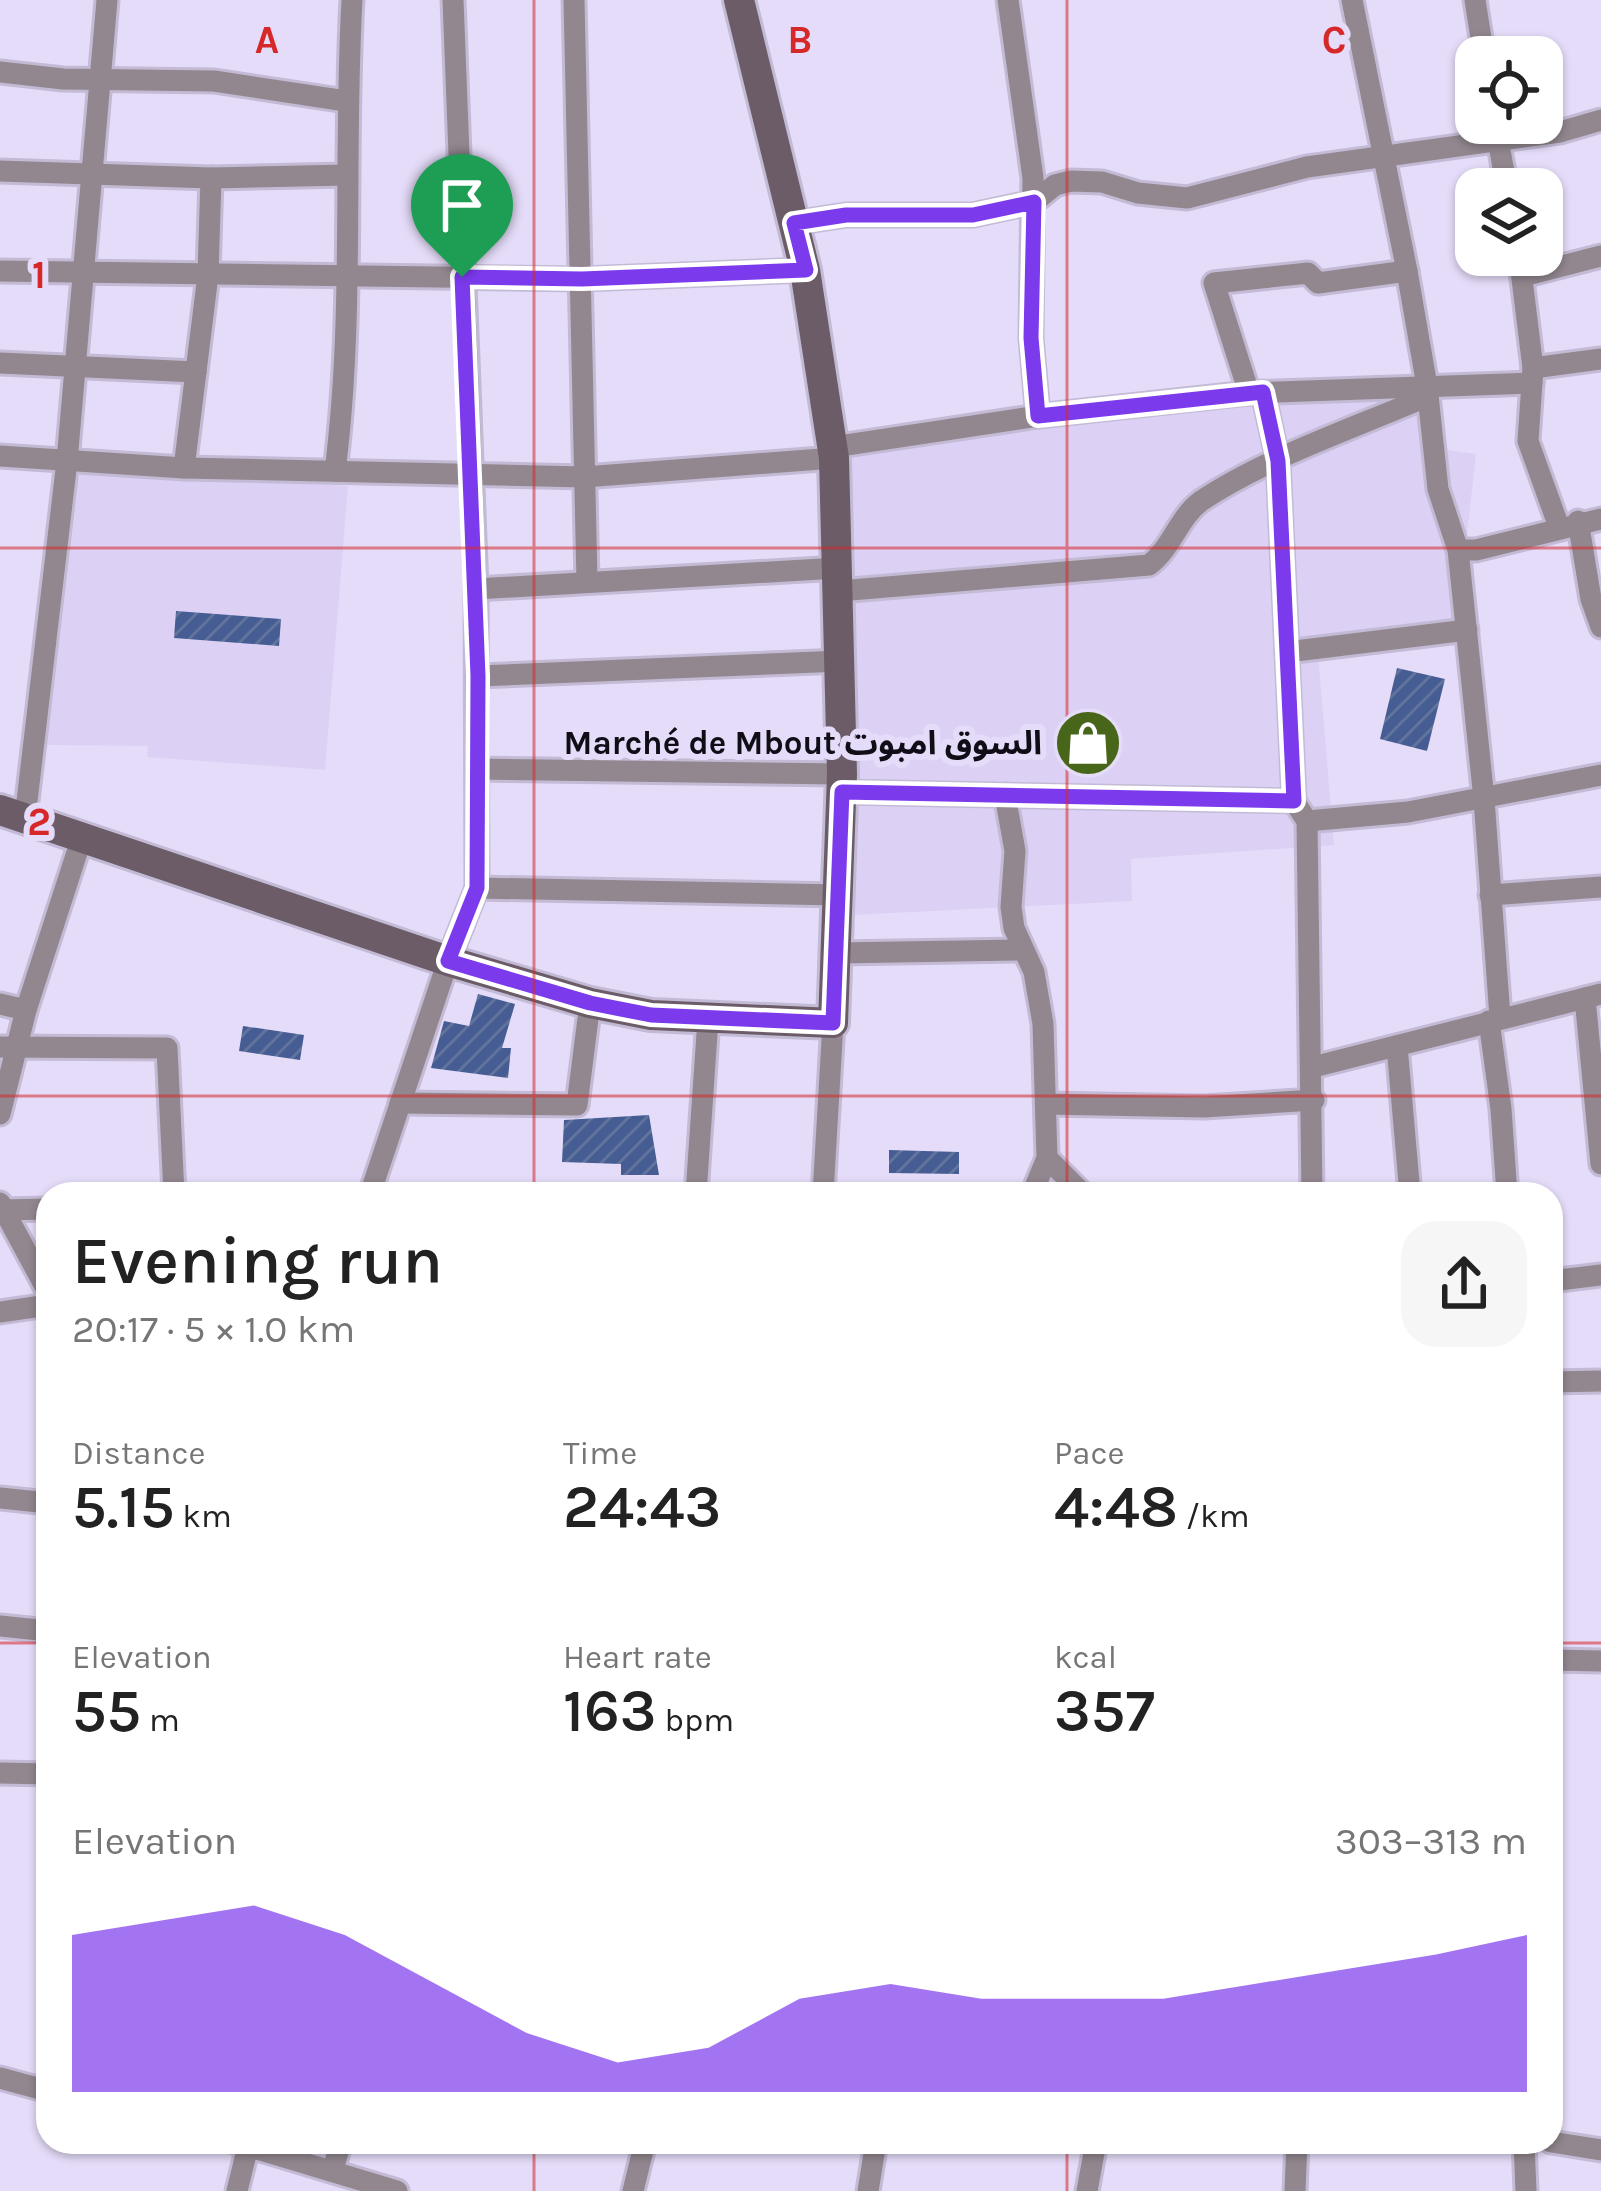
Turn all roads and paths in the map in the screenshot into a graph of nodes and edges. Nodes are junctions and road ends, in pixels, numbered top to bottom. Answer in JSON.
{"nodes":[{"id":1,"x":107,"y":0,"type":"edge"},
{"id":2,"x":352,"y":0,"type":"edge"},
{"id":3,"x":453,"y":0,"type":"edge"},
{"id":4,"x":574,"y":0,"type":"edge"},
{"id":5,"x":739,"y":0,"type":"edge"},
{"id":6,"x":1008,"y":0,"type":"edge"},
{"id":7,"x":1352,"y":0,"type":"edge"},
{"id":8,"x":1474,"y":0,"type":"edge"},
{"id":9,"x":1480,"y":36,"type":"edge"},
{"id":10,"x":0,"y":72,"type":"edge"},
{"id":11,"x":99,"y":80,"type":"junction"},
{"id":12,"x":346,"y":100,"type":"junction"},
{"id":13,"x":1601,"y":120,"type":"edge"},
{"id":14,"x":1563,"y":131,"type":"edge"},
{"id":15,"x":1455,"y":141,"type":"edge"},
{"id":16,"x":1386,"y":155,"type":"junction"},
{"id":17,"x":0,"y":171,"type":"edge"},
{"id":18,"x":93,"y":174,"type":"junction"},
{"id":19,"x":347,"y":175,"type":"junction"},
{"id":20,"x":211,"y":178,"type":"junction"},
{"id":21,"x":1034,"y":202,"type":"junction"},
{"id":22,"x":794,"y":223,"type":"junction"},
{"id":23,"x":1601,"y":256,"type":"edge"},
{"id":24,"x":1563,"y":261,"type":"edge"},
{"id":25,"x":806,"y":270,"type":"junction"},
{"id":26,"x":1407,"y":271,"type":"junction"},
{"id":27,"x":0,"y":272,"type":"edge"},
{"id":28,"x":83,"y":274,"type":"junction"},
{"id":29,"x":208,"y":275,"type":"junction"},
{"id":30,"x":349,"y":276,"type":"junction"},
{"id":31,"x":1522,"y":276,"type":"edge"},
{"id":32,"x":462,"y":277,"type":"junction"},
{"id":33,"x":582,"y":279,"type":"junction"},
{"id":34,"x":1601,"y":359,"type":"edge"},
{"id":35,"x":0,"y":363,"type":"edge"},
{"id":36,"x":74,"y":366,"type":"junction"},
{"id":37,"x":196,"y":372,"type":"junction"},
{"id":38,"x":1532,"y":376,"type":"junction"},
{"id":39,"x":1427,"y":391,"type":"junction"},
{"id":40,"x":1256,"y":393,"type":"junction"},
{"id":41,"x":1038,"y":416,"type":"junction"},
{"id":42,"x":834,"y":453,"type":"junction"},
{"id":43,"x":0,"y":456,"type":"edge"},
{"id":44,"x":67,"y":461,"type":"junction"},
{"id":45,"x":1278,"y":461,"type":"junction"},
{"id":46,"x":184,"y":467,"type":"junction"},
{"id":47,"x":335,"y":471,"type":"junction"},
{"id":48,"x":469,"y":474,"type":"junction"},
{"id":49,"x":584,"y":477,"type":"junction"},
{"id":50,"x":1601,"y":519,"type":"edge"},
{"id":51,"x":1569,"y":524,"type":"junction"},
{"id":52,"x":1458,"y":550,"type":"junction"},
{"id":53,"x":838,"y":580,"type":"junction"},
{"id":54,"x":587,"y":581,"type":"junction"},
{"id":55,"x":476,"y":589,"type":"junction"},
{"id":56,"x":1601,"y":627,"type":"edge"},
{"id":57,"x":1467,"y":630,"type":"junction"},
{"id":58,"x":1287,"y":652,"type":"junction"},
{"id":59,"x":841,"y":661,"type":"junction"},
{"id":60,"x":478,"y":676,"type":"junction"},
{"id":61,"x":478,"y":769,"type":"junction"},
{"id":62,"x":1601,"y":775,"type":"edge"},
{"id":63,"x":842,"y":783,"type":"junction"},
{"id":64,"x":1005,"y":796,"type":"junction"},
{"id":65,"x":1484,"y":799,"type":"junction"},
{"id":66,"x":1300,"y":811,"type":"junction"},
{"id":67,"x":12,"y":814,"type":"edge"},
{"id":68,"x":82,"y":837,"type":"junction"},
{"id":69,"x":1601,"y":887,"type":"edge"},
{"id":70,"x":477,"y":888,"type":"junction"},
{"id":71,"x":839,"y":895,"type":"junction"},
{"id":72,"x":1490,"y":895,"type":"junction"},
{"id":73,"x":1023,"y":950,"type":"junction"},
{"id":74,"x":837,"y":953,"type":"junction"},
{"id":75,"x":448,"y":961,"type":"junction"},
{"id":76,"x":1593,"y":996,"type":"edge"},
{"id":77,"x":590,"y":1003,"type":"junction"},
{"id":78,"x":0,"y":1004,"type":"edge"},
{"id":79,"x":26,"y":1010,"type":"junction"},
{"id":80,"x":708,"y":1019,"type":"junction"},
{"id":81,"x":1495,"y":1019,"type":"junction"},
{"id":82,"x":833,"y":1023,"type":"junction"},
{"id":83,"x":1397,"y":1046,"type":"junction"},
{"id":84,"x":9,"y":1047,"type":"edge"},
{"id":85,"x":1313,"y":1067,"type":"junction"},
{"id":86,"x":1314,"y":1100,"type":"junction"},
{"id":87,"x":400,"y":1103,"type":"junction"},
{"id":88,"x":1046,"y":1104,"type":"junction"},
{"id":89,"x":0,"y":1114,"type":"edge"},
{"id":90,"x":1047,"y":1158,"type":"junction"},
{"id":91,"x":1601,"y":1164,"type":"edge"},
{"id":92,"x":173,"y":1182,"type":"edge"},
{"id":93,"x":374,"y":1182,"type":"edge"},
{"id":94,"x":697,"y":1182,"type":"edge"},
{"id":95,"x":824,"y":1182,"type":"edge"},
{"id":96,"x":1037,"y":1182,"type":"edge"},
{"id":97,"x":1071,"y":1182,"type":"edge"},
{"id":98,"x":1312,"y":1182,"type":"edge"},
{"id":99,"x":1409,"y":1182,"type":"edge"},
{"id":100,"x":1506,"y":1182,"type":"edge"},
{"id":101,"x":1,"y":1207,"type":"edge"},
{"id":102,"x":36,"y":1208,"type":"edge"},
{"id":103,"x":36,"y":1270,"type":"edge"},
{"id":104,"x":1601,"y":1275,"type":"edge"},
{"id":105,"x":1563,"y":1280,"type":"edge"},
{"id":106,"x":36,"y":1307,"type":"edge"},
{"id":107,"x":0,"y":1312,"type":"edge"},
{"id":108,"x":1601,"y":1381,"type":"edge"},
{"id":109,"x":1563,"y":1382,"type":"edge"},
{"id":110,"x":0,"y":1498,"type":"edge"},
{"id":111,"x":36,"y":1502,"type":"edge"},
{"id":112,"x":0,"y":1626,"type":"edge"},
{"id":113,"x":36,"y":1630,"type":"edge"},
{"id":114,"x":1563,"y":1660,"type":"edge"},
{"id":115,"x":1601,"y":1661,"type":"edge"},
{"id":116,"x":0,"y":1773,"type":"edge"},
{"id":117,"x":36,"y":1774,"type":"edge"},
{"id":118,"x":0,"y":2078,"type":"edge"},
{"id":119,"x":36,"y":2088,"type":"edge"},
{"id":120,"x":1563,"y":2144,"type":"edge"},
{"id":121,"x":1601,"y":2150,"type":"edge"},
{"id":122,"x":242,"y":2154,"type":"edge"},
{"id":123,"x":281,"y":2154,"type":"edge"},
{"id":124,"x":337,"y":2154,"type":"edge"},
{"id":125,"x":638,"y":2154,"type":"edge"},
{"id":126,"x":874,"y":2154,"type":"edge"},
{"id":127,"x":1094,"y":2154,"type":"edge"},
{"id":128,"x":1297,"y":2154,"type":"edge"},
{"id":129,"x":1525,"y":2154,"type":"edge"},
{"id":130,"x":333,"y":2169,"type":"junction"},
{"id":131,"x":393,"y":2190,"type":"edge"},
{"id":132,"x":237,"y":2191,"type":"edge"},
{"id":133,"x":633,"y":2191,"type":"edge"},
{"id":134,"x":868,"y":2191,"type":"edge"},
{"id":135,"x":1087,"y":2191,"type":"edge"},
{"id":136,"x":1295,"y":2191,"type":"edge"},
{"id":137,"x":1526,"y":2191,"type":"edge"}],
"edges":[{"from":1,"to":11,"type":"street"},
{"from":2,"to":12,"type":"street"},
{"from":3,"to":32,"type":"street"},
{"from":4,"to":33,"type":"street"},
{"from":5,"to":22,"type":"main road"},
{"from":6,"to":21,"type":"street"},
{"from":7,"to":16,"type":"street"},
{"from":8,"to":9,"type":"street"},
{"from":10,"to":11,"type":"street"},
{"from":11,"to":12,"type":"street"},
{"from":11,"to":18,"type":"street"},
{"from":12,"to":19,"type":"street"},
{"from":13,"to":14,"type":"street"},
{"from":15,"to":16,"type":"street"},
{"from":16,"to":21,"type":"street"},
{"from":16,"to":26,"type":"street"},
{"from":17,"to":18,"type":"street"},
{"from":18,"to":20,"type":"street"},
{"from":18,"to":28,"type":"street"},
{"from":19,"to":20,"type":"street"},
{"from":19,"to":30,"type":"street"},
{"from":20,"to":29,"type":"street"},
{"from":21,"to":22,"type":"street"},
{"from":21,"to":41,"type":"street"},
{"from":22,"to":25,"type":"main road"},
{"from":23,"to":24,"type":"street"},
{"from":25,"to":33,"type":"street"},
{"from":25,"to":42,"type":"main road"},
{"from":26,"to":39,"type":"street"},
{"from":26,"to":40,"type":"street"},
{"from":27,"to":28,"type":"street"},
{"from":28,"to":29,"type":"street"},
{"from":28,"to":36,"type":"street"},
{"from":29,"to":30,"type":"street"},
{"from":29,"to":37,"type":"street"},
{"from":30,"to":32,"type":"street"},
{"from":30,"to":47,"type":"street"},
{"from":31,"to":38,"type":"street"},
{"from":32,"to":33,"type":"street"},
{"from":32,"to":48,"type":"street"},
{"from":33,"to":49,"type":"street"},
{"from":34,"to":38,"type":"street"},
{"from":35,"to":36,"type":"street"},
{"from":36,"to":37,"type":"street"},
{"from":36,"to":44,"type":"street"},
{"from":37,"to":46,"type":"street"},
{"from":38,"to":39,"type":"street"},
{"from":38,"to":51,"type":"street"},
{"from":39,"to":40,"type":"street"},
{"from":39,"to":45,"type":"street"},
{"from":39,"to":52,"type":"street"},
{"from":40,"to":41,"type":"street"},
{"from":40,"to":45,"type":"street"},
{"from":41,"to":42,"type":"street"},
{"from":42,"to":49,"type":"street"},
{"from":42,"to":53,"type":"main road"},
{"from":43,"to":44,"type":"street"},
{"from":44,"to":46,"type":"street"},
{"from":44,"to":67,"type":"street"},
{"from":45,"to":53,"type":"street"},
{"from":45,"to":58,"type":"street"},
{"from":46,"to":47,"type":"street"},
{"from":47,"to":48,"type":"street"},
{"from":48,"to":49,"type":"street"},
{"from":48,"to":55,"type":"street"},
{"from":49,"to":54,"type":"street"},
{"from":50,"to":51,"type":"street"},
{"from":51,"to":52,"type":"street"},
{"from":51,"to":56,"type":"street"},
{"from":52,"to":57,"type":"street"},
{"from":53,"to":54,"type":"street"},
{"from":53,"to":59,"type":"main road"},
{"from":54,"to":55,"type":"street"},
{"from":55,"to":60,"type":"street"},
{"from":57,"to":58,"type":"street"},
{"from":57,"to":65,"type":"street"},
{"from":58,"to":66,"type":"street"},
{"from":59,"to":60,"type":"street"},
{"from":59,"to":63,"type":"main road"},
{"from":60,"to":61,"type":"street"},
{"from":61,"to":63,"type":"street"},
{"from":61,"to":70,"type":"street"},
{"from":62,"to":65,"type":"street"},
{"from":63,"to":64,"type":"street"},
{"from":63,"to":71,"type":"main road"},
{"from":64,"to":66,"type":"street"},
{"from":64,"to":73,"type":"street"},
{"from":65,"to":66,"type":"street"},
{"from":65,"to":72,"type":"street"},
{"from":66,"to":85,"type":"street"},
{"from":67,"to":68,"type":"main road"},
{"from":68,"to":75,"type":"main road"},
{"from":68,"to":79,"type":"street"},
{"from":69,"to":72,"type":"street"},
{"from":70,"to":71,"type":"street"},
{"from":70,"to":75,"type":"street"},
{"from":71,"to":74,"type":"main road"},
{"from":72,"to":81,"type":"street"},
{"from":73,"to":74,"type":"street"},
{"from":73,"to":88,"type":"street"},
{"from":74,"to":82,"type":"main road"},
{"from":75,"to":77,"type":"main road"},
{"from":75,"to":87,"type":"street"},
{"from":76,"to":81,"type":"street"},
{"from":76,"to":91,"type":"street"},
{"from":77,"to":80,"type":"main road"},
{"from":77,"to":87,"type":"street"},
{"from":78,"to":79,"type":"street"},
{"from":79,"to":84,"type":"street"},
{"from":80,"to":82,"type":"main road"},
{"from":80,"to":94,"type":"street"},
{"from":81,"to":83,"type":"street"},
{"from":81,"to":100,"type":"street"},
{"from":82,"to":95,"type":"street"},
{"from":83,"to":85,"type":"street"},
{"from":83,"to":99,"type":"street"},
{"from":84,"to":89,"type":"street"},
{"from":84,"to":92,"type":"street"},
{"from":85,"to":86,"type":"street"},
{"from":86,"to":88,"type":"street"},
{"from":86,"to":98,"type":"street"},
{"from":87,"to":93,"type":"street"},
{"from":88,"to":90,"type":"street"},
{"from":90,"to":96,"type":"street"},
{"from":90,"to":97,"type":"street"},
{"from":101,"to":102,"type":"street"},
{"from":101,"to":103,"type":"street"},
{"from":104,"to":105,"type":"street"},
{"from":106,"to":107,"type":"street"},
{"from":108,"to":109,"type":"street"},
{"from":110,"to":111,"type":"street"},
{"from":112,"to":113,"type":"street"},
{"from":114,"to":115,"type":"street"},
{"from":116,"to":117,"type":"street"},
{"from":118,"to":119,"type":"street"},
{"from":120,"to":121,"type":"street"},
{"from":122,"to":132,"type":"street"},
{"from":123,"to":130,"type":"street"},
{"from":124,"to":130,"type":"street"},
{"from":125,"to":133,"type":"street"},
{"from":126,"to":134,"type":"street"},
{"from":127,"to":135,"type":"street"},
{"from":128,"to":136,"type":"street"},
{"from":129,"to":137,"type":"street"},
{"from":130,"to":131,"type":"street"}]}
